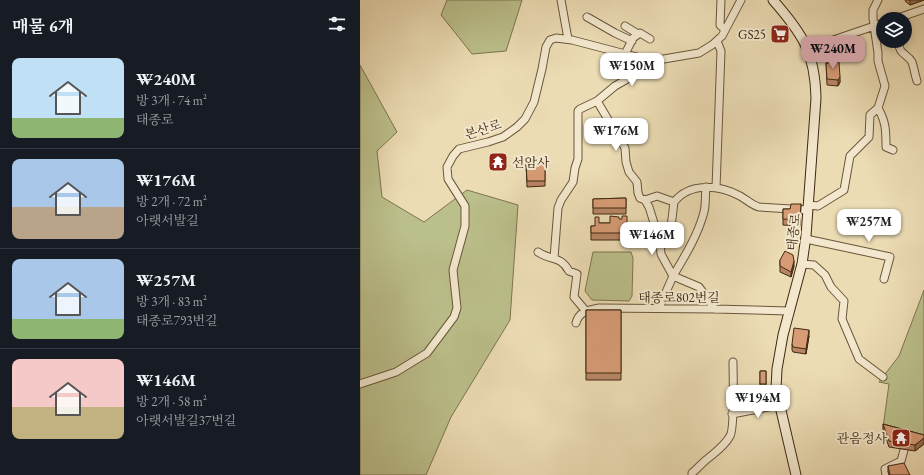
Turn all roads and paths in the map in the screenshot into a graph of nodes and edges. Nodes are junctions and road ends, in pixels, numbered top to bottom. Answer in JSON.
{"nodes":[{"id":1,"x":562,"y":0,"type":"edge"},
{"id":2,"x":720,"y":0,"type":"edge"},
{"id":3,"x":741,"y":0,"type":"edge"},
{"id":4,"x":773,"y":0,"type":"edge"},
{"id":5,"x":878,"y":0,"type":"edge"},
{"id":6,"x":924,"y":9,"type":"edge"},
{"id":7,"x":912,"y":13,"type":"edge"},
{"id":8,"x":587,"y":17,"type":"dead end"},
{"id":9,"x":625,"y":26,"type":"dead end"},
{"id":10,"x":875,"y":26,"type":"junction"},
{"id":11,"x":725,"y":30,"type":"junction"},
{"id":12,"x":638,"y":34,"type":"junction"},
{"id":13,"x":650,"y":39,"type":"dead end"},
{"id":14,"x":568,"y":40,"type":"junction"},
{"id":15,"x":632,"y":40,"type":"junction"},
{"id":16,"x":717,"y":41,"type":"junction"},
{"id":17,"x":899,"y":48,"type":"edge"},
{"id":18,"x":807,"y":49,"type":"junction"},
{"id":19,"x":625,"y":54,"type":"junction"},
{"id":20,"x":652,"y":61,"type":"junction"},
{"id":21,"x":917,"y":81,"type":"dead end"},
{"id":22,"x":597,"y":101,"type":"junction"},
{"id":23,"x":878,"y":108,"type":"junction"},
{"id":24,"x":893,"y":150,"type":"dead end"},
{"id":25,"x":706,"y":187,"type":"junction"},
{"id":26,"x":716,"y":188,"type":"junction"},
{"id":27,"x":642,"y":199,"type":"junction"},
{"id":28,"x":674,"y":202,"type":"junction"},
{"id":29,"x":808,"y":208,"type":"junction"},
{"id":30,"x":671,"y":227,"type":"dead end"},
{"id":31,"x":806,"y":240,"type":"junction"},
{"id":32,"x":538,"y":252,"type":"dead end"},
{"id":33,"x":554,"y":258,"type":"junction"},
{"id":34,"x":802,"y":264,"type":"junction"},
{"id":35,"x":673,"y":276,"type":"junction"},
{"id":36,"x":884,"y":279,"type":"dead end"},
{"id":37,"x":659,"y":308,"type":"junction"},
{"id":38,"x":715,"y":309,"type":"junction"},
{"id":39,"x":585,"y":310,"type":"junction"},
{"id":40,"x":788,"y":311,"type":"junction"},
{"id":41,"x":576,"y":323,"type":"dead end"},
{"id":42,"x":733,"y":362,"type":"dead end"},
{"id":43,"x":883,"y":377,"type":"dead end"},
{"id":44,"x":360,"y":384,"type":"edge"},
{"id":45,"x":779,"y":405,"type":"junction"},
{"id":46,"x":732,"y":414,"type":"junction"},
{"id":47,"x":904,"y":450,"type":"dead end"},
{"id":48,"x":885,"y":472,"type":"edge"},
{"id":49,"x":692,"y":475,"type":"edge"},
{"id":50,"x":796,"y":475,"type":"edge"}],
"edges":[{"from":1,"to":14,"type":"street"},
{"from":2,"to":11,"type":"street"},
{"from":3,"to":11,"type":"street","name":"본산로"},
{"from":4,"to":18,"type":"main road","name":"태종로"},
{"from":5,"to":10,"type":"street"},
{"from":6,"to":7,"type":"street"},
{"from":8,"to":15,"type":"street"},
{"from":9,"to":12,"type":"street"},
{"from":10,"to":18,"type":"street"},
{"from":10,"to":23,"type":"street"},
{"from":11,"to":16,"type":"street","name":"본산로"},
{"from":12,"to":13,"type":"street"},
{"from":12,"to":15,"type":"street"},
{"from":14,"to":19,"type":"street","name":"본산로"},
{"from":14,"to":44,"type":"street","name":"본산로"},
{"from":15,"to":19,"type":"street"},
{"from":16,"to":20,"type":"street","name":"본산로"},
{"from":16,"to":26,"type":"street"},
{"from":17,"to":21,"type":"street"},
{"from":18,"to":29,"type":"main road","name":"태종로"},
{"from":19,"to":20,"type":"street","name":"본산로"},
{"from":20,"to":22,"type":"street"},
{"from":22,"to":27,"type":"street"},
{"from":22,"to":33,"type":"street"},
{"from":23,"to":24,"type":"street"},
{"from":23,"to":29,"type":"street"},
{"from":25,"to":26,"type":"street"},
{"from":25,"to":28,"type":"street"},
{"from":25,"to":35,"type":"street"},
{"from":26,"to":29,"type":"street"},
{"from":27,"to":28,"type":"street"},
{"from":27,"to":35,"type":"street"},
{"from":28,"to":30,"type":"street"},
{"from":29,"to":31,"type":"main road","name":"태종로"},
{"from":31,"to":34,"type":"main road","name":"태종로"},
{"from":31,"to":36,"type":"street"},
{"from":32,"to":33,"type":"street"},
{"from":33,"to":39,"type":"street"},
{"from":34,"to":40,"type":"main road","name":"태종로"},
{"from":34,"to":43,"type":"street"},
{"from":35,"to":37,"type":"street"},
{"from":35,"to":38,"type":"street"},
{"from":37,"to":38,"type":"street","name":"태종로802번길"},
{"from":37,"to":39,"type":"street","name":"태종로802번길"},
{"from":38,"to":40,"type":"street","name":"태종로802번길"},
{"from":39,"to":41,"type":"street"},
{"from":40,"to":45,"type":"main road","name":"태종로"},
{"from":42,"to":46,"type":"street"},
{"from":45,"to":46,"type":"street"},
{"from":45,"to":50,"type":"main road","name":"태종로"},
{"from":46,"to":49,"type":"street"},
{"from":47,"to":48,"type":"street"}]}
